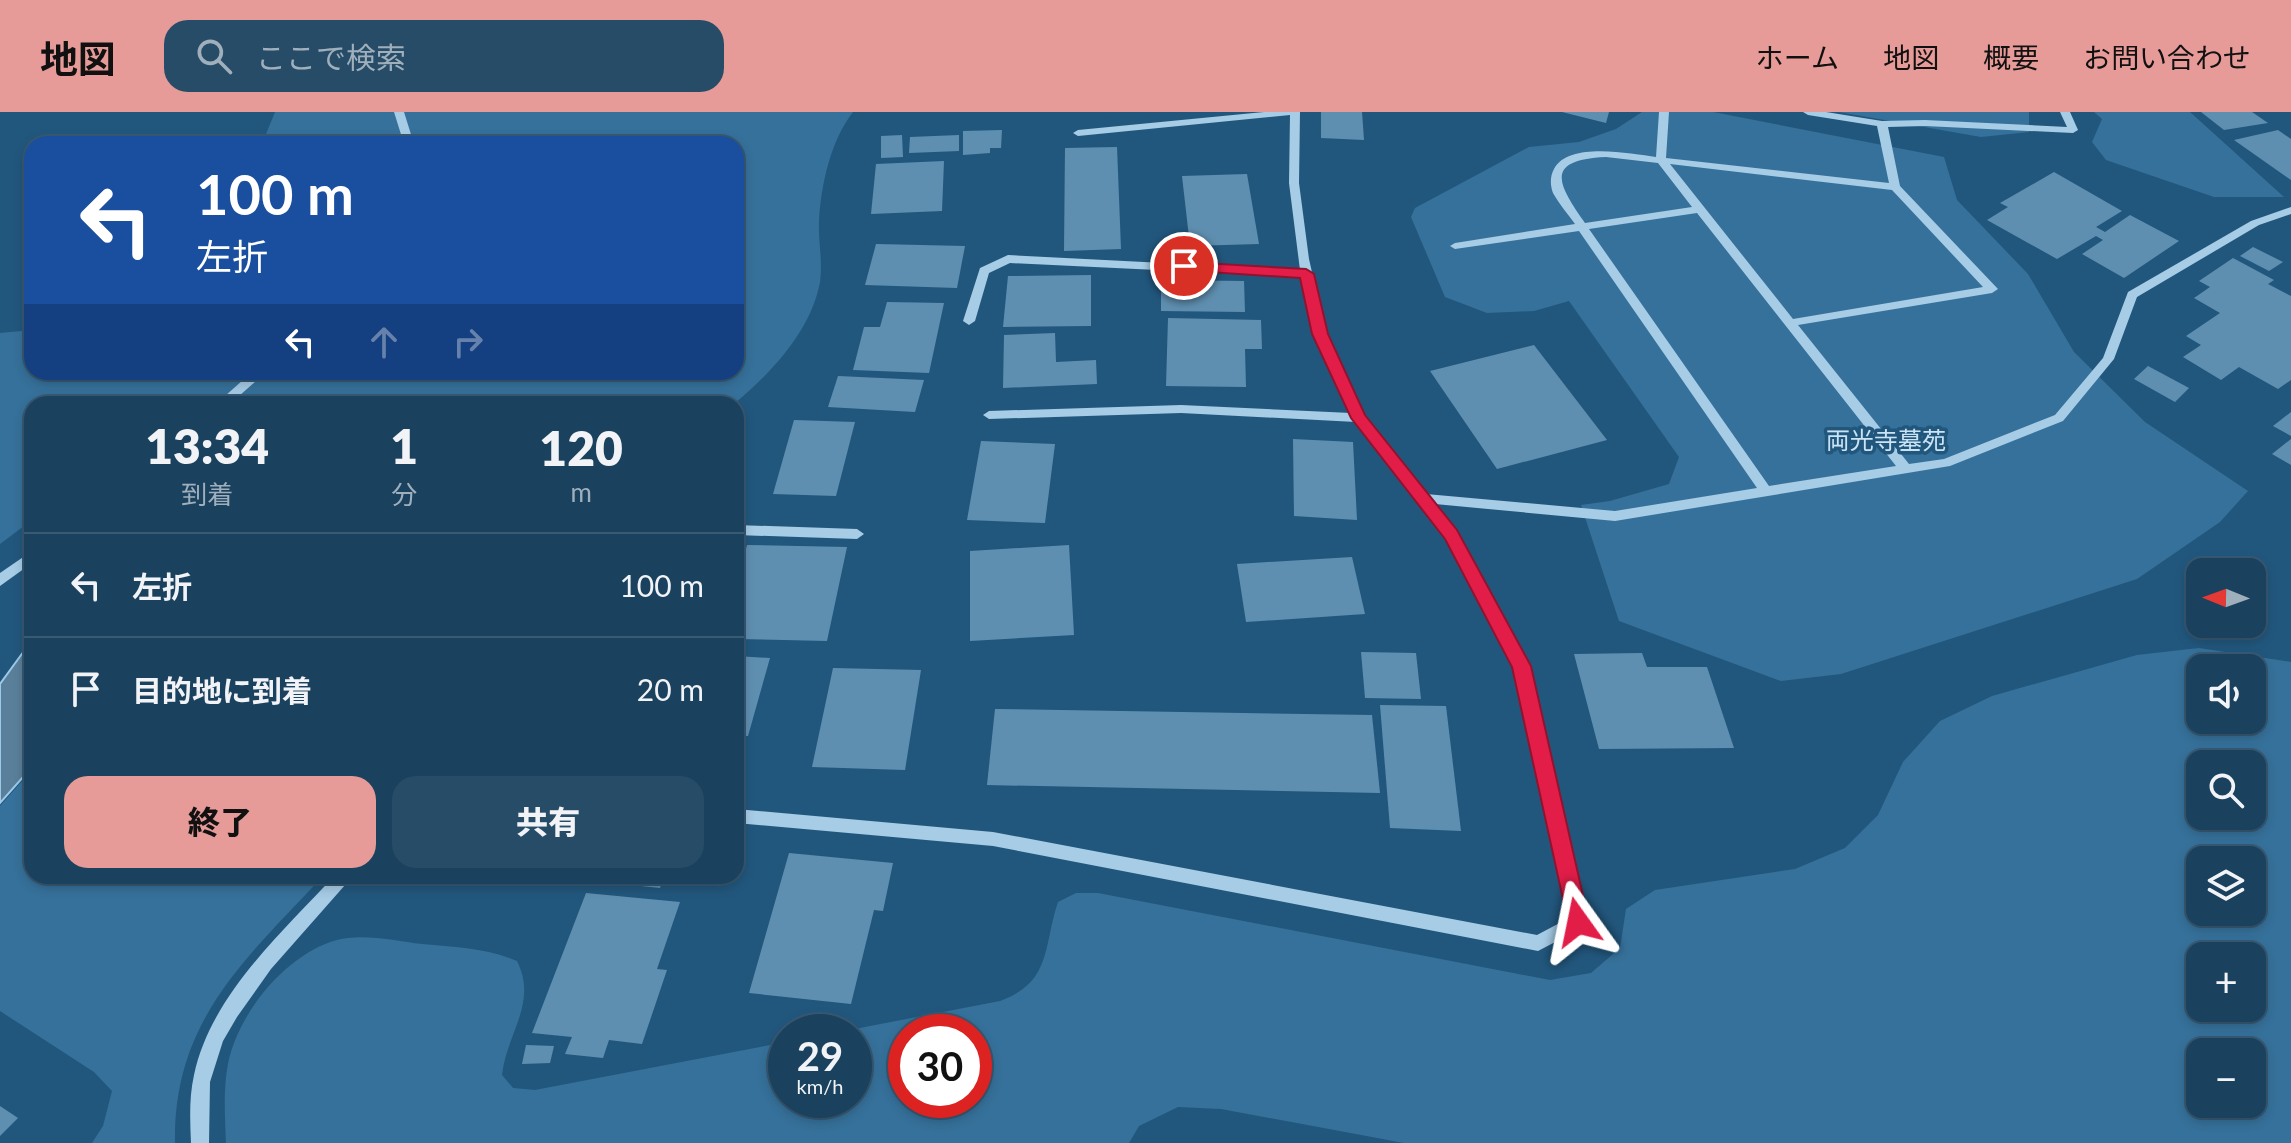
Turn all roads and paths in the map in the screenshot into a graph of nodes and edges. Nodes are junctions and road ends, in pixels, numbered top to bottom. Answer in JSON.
{"nodes":[{"id":1,"x":399,"y":112,"type":"edge"},
{"id":2,"x":1295,"y":112,"type":"edge"},
{"id":3,"x":1664,"y":112,"type":"edge"},
{"id":4,"x":1808,"y":112,"type":"edge"},
{"id":5,"x":2065,"y":112,"type":"edge"},
{"id":6,"x":1882,"y":124,"type":"junction"},
{"id":7,"x":1078,"y":133,"type":"dead end"},
{"id":8,"x":406,"y":136,"type":"edge"},
{"id":9,"x":1661,"y":160,"type":"junction"},
{"id":10,"x":1895,"y":187,"type":"junction"},
{"id":11,"x":1699,"y":209,"type":"junction"},
{"id":12,"x":2291,"y":210,"type":"edge"},
{"id":13,"x":1582,"y":226,"type":"junction"},
{"id":14,"x":1455,"y":246,"type":"dead end"},
{"id":15,"x":1306,"y":274,"type":"junction"},
{"id":16,"x":969,"y":321,"type":"dead end"},
{"id":17,"x":1789,"y":323,"type":"junction"},
{"id":18,"x":250,"y":380,"type":"edge"},
{"id":19,"x":232,"y":396,"type":"edge"},
{"id":20,"x":989,"y":415,"type":"dead end"},
{"id":21,"x":1359,"y":418,"type":"junction"},
{"id":22,"x":1906,"y":470,"type":"junction"},
{"id":23,"x":1767,"y":493,"type":"junction"},
{"id":24,"x":1422,"y":498,"type":"junction"},
{"id":25,"x":744,"y":530,"type":"edge"},
{"id":26,"x":857,"y":534,"type":"dead end"},
{"id":27,"x":24,"y":562,"type":"edge"},
{"id":28,"x":0,"y":581,"type":"edge"},
{"id":29,"x":744,"y":817,"type":"edge"},
{"id":30,"x":338,"y":884,"type":"edge"},
{"id":31,"x":200,"y":1143,"type":"edge"}],
"edges":[{"from":1,"to":8,"type":"street"},
{"from":2,"to":7,"type":"street"},
{"from":2,"to":15,"type":"street"},
{"from":3,"to":9,"type":"street"},
{"from":4,"to":6,"type":"street"},
{"from":5,"to":6,"type":"street"},
{"from":6,"to":10,"type":"street"},
{"from":9,"to":10,"type":"street"},
{"from":9,"to":11,"type":"street"},
{"from":9,"to":13,"type":"street"},
{"from":10,"to":17,"type":"street"},
{"from":11,"to":13,"type":"street"},
{"from":11,"to":17,"type":"street"},
{"from":12,"to":22,"type":"street"},
{"from":13,"to":14,"type":"street"},
{"from":13,"to":23,"type":"street"},
{"from":15,"to":16,"type":"street"},
{"from":15,"to":21,"type":"street"},
{"from":17,"to":22,"type":"street"},
{"from":18,"to":19,"type":"street"},
{"from":20,"to":21,"type":"street"},
{"from":21,"to":24,"type":"street"},
{"from":22,"to":23,"type":"street"},
{"from":23,"to":24,"type":"street"},
{"from":24,"to":29,"type":"street"},
{"from":25,"to":26,"type":"street"},
{"from":27,"to":28,"type":"street"},
{"from":30,"to":31,"type":"street"}]}
